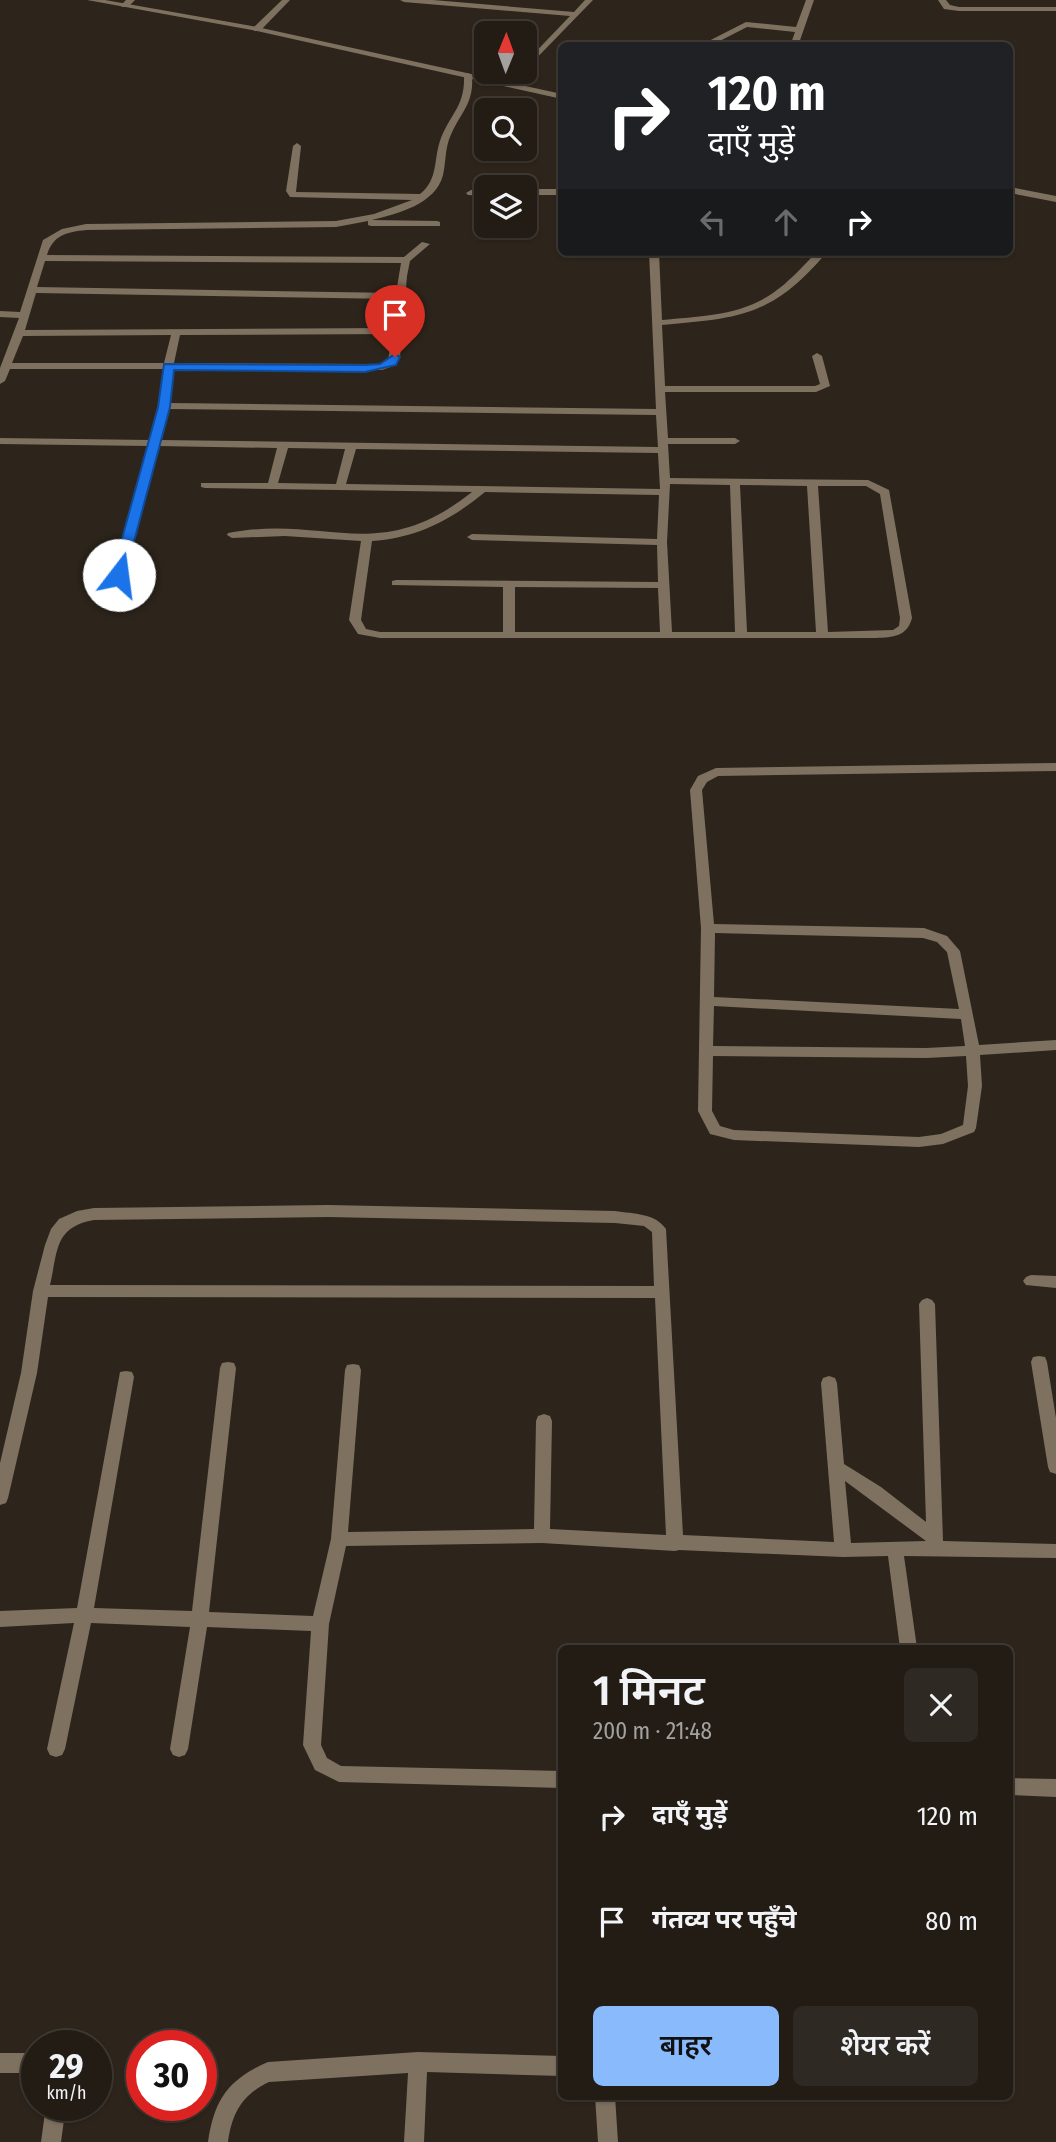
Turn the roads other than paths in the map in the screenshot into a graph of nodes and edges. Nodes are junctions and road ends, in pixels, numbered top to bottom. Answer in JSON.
{"nodes":[{"id":1,"x":91,"y":0,"type":"edge"},
{"id":2,"x":286,"y":0,"type":"edge"},
{"id":3,"x":404,"y":0,"type":"edge"},
{"id":4,"x":589,"y":0,"type":"edge"},
{"id":5,"x":810,"y":0,"type":"edge"},
{"id":6,"x":942,"y":0,"type":"edge"},
{"id":7,"x":128,"y":3,"type":"edge"},
{"id":8,"x":1017,"y":4,"type":"edge"},
{"id":9,"x":1056,"y":9,"type":"edge"},
{"id":10,"x":575,"y":14,"type":"junction"},
{"id":11,"x":257,"y":29,"type":"junction"},
{"id":12,"x":799,"y":30,"type":"junction"},
{"id":13,"x":710,"y":42,"type":"edge"},
{"id":14,"x":795,"y":42,"type":"edge"},
{"id":15,"x":537,"y":55,"type":"edge"},
{"id":16,"x":468,"y":76,"type":"junction"},
{"id":17,"x":474,"y":77,"type":"edge"},
{"id":18,"x":510,"y":84,"type":"edge"},
{"id":19,"x":558,"y":96,"type":"edge"},
{"id":20,"x":297,"y":146,"type":"dead end"},
{"id":21,"x":1013,"y":191,"type":"edge"},
{"id":22,"x":537,"y":192,"type":"edge"},
{"id":23,"x":558,"y":192,"type":"edge"},
{"id":24,"x":422,"y":197,"type":"junction"},
{"id":25,"x":1056,"y":199,"type":"edge"},
{"id":26,"x":356,"y":223,"type":"junction"},
{"id":27,"x":437,"y":224,"type":"dead end"},
{"id":28,"x":425,"y":244,"type":"dead end"},
{"id":29,"x":654,"y":256,"type":"edge"},
{"id":30,"x":818,"y":256,"type":"edge"},
{"id":31,"x":42,"y":258,"type":"junction"},
{"id":32,"x":406,"y":260,"type":"junction"},
{"id":33,"x":32,"y":290,"type":"junction"},
{"id":34,"x":400,"y":296,"type":"junction"},
{"id":35,"x":0,"y":314,"type":"edge"},
{"id":36,"x":24,"y":315,"type":"junction"},
{"id":37,"x":657,"y":323,"type":"junction"},
{"id":38,"x":396,"y":331,"type":"junction"},
{"id":39,"x":176,"y":332,"type":"junction"},
{"id":40,"x":19,"y":333,"type":"junction"},
{"id":41,"x":817,"y":356,"type":"dead end"},
{"id":42,"x":6,"y":366,"type":"junction"},
{"id":43,"x":168,"y":366,"type":"junction"},
{"id":44,"x":0,"y":381,"type":"edge"},
{"id":45,"x":660,"y":389,"type":"junction"},
{"id":46,"x":164,"y":407,"type":"junction"},
{"id":47,"x":661,"y":412,"type":"junction"},
{"id":48,"x":0,"y":441,"type":"edge"},
{"id":49,"x":735,"y":441,"type":"dead end"},
{"id":50,"x":154,"y":444,"type":"junction"},
{"id":51,"x":284,"y":446,"type":"junction"},
{"id":52,"x":663,"y":446,"type":"junction"},
{"id":53,"x":351,"y":447,"type":"junction"},
{"id":54,"x":735,"y":481,"type":"junction"},
{"id":55,"x":812,"y":482,"type":"junction"},
{"id":56,"x":205,"y":485,"type":"dead end"},
{"id":57,"x":272,"y":486,"type":"junction"},
{"id":58,"x":665,"y":486,"type":"junction"},
{"id":59,"x":340,"y":488,"type":"junction"},
{"id":60,"x":481,"y":490,"type":"junction"},
{"id":61,"x":232,"y":535,"type":"dead end"},
{"id":62,"x":472,"y":537,"type":"dead end"},
{"id":63,"x":367,"y":539,"type":"junction"},
{"id":64,"x":662,"y":542,"type":"junction"},
{"id":65,"x":119,"y":575,"type":"dead end"},
{"id":66,"x":396,"y":583,"type":"dead end"},
{"id":67,"x":509,"y":584,"type":"junction"},
{"id":68,"x":663,"y":585,"type":"junction"},
{"id":69,"x":509,"y":635,"type":"junction"},
{"id":70,"x":666,"y":635,"type":"junction"},
{"id":71,"x":741,"y":635,"type":"junction"},
{"id":72,"x":822,"y":635,"type":"junction"},
{"id":73,"x":1056,"y":768,"type":"edge"},
{"id":74,"x":708,"y":928,"type":"junction"},
{"id":75,"x":706,"y":1001,"type":"junction"},
{"id":76,"x":966,"y":1014,"type":"junction"},
{"id":77,"x":1056,"y":1045,"type":"edge"},
{"id":78,"x":972,"y":1049,"type":"junction"},
{"id":79,"x":705,"y":1051,"type":"junction"},
{"id":80,"x":1031,"y":1281,"type":"dead end"},
{"id":81,"x":1056,"y":1282,"type":"edge"},
{"id":82,"x":41,"y":1291,"type":"junction"},
{"id":83,"x":662,"y":1292,"type":"junction"},
{"id":84,"x":927,"y":1304,"type":"dead end"},
{"id":85,"x":1039,"y":1362,"type":"dead end"},
{"id":86,"x":228,"y":1368,"type":"dead end"},
{"id":87,"x":353,"y":1370,"type":"dead end"},
{"id":88,"x":126,"y":1377,"type":"dead end"},
{"id":89,"x":829,"y":1383,"type":"dead end"},
{"id":90,"x":544,"y":1420,"type":"dead end"},
{"id":91,"x":1056,"y":1467,"type":"edge"},
{"id":92,"x":836,"y":1468,"type":"junction"},
{"id":93,"x":0,"y":1498,"type":"edge"},
{"id":94,"x":542,"y":1536,"type":"junction"},
{"id":95,"x":339,"y":1539,"type":"junction"},
{"id":96,"x":934,"y":1542,"type":"junction"},
{"id":97,"x":675,"y":1544,"type":"junction"},
{"id":98,"x":843,"y":1549,"type":"junction"},
{"id":99,"x":895,"y":1549,"type":"junction"},
{"id":100,"x":1056,"y":1551,"type":"edge"},
{"id":101,"x":84,"y":1615,"type":"junction"},
{"id":102,"x":0,"y":1619,"type":"edge"},
{"id":103,"x":199,"y":1621,"type":"junction"},
{"id":104,"x":320,"y":1624,"type":"junction"},
{"id":105,"x":908,"y":1645,"type":"edge"},
{"id":106,"x":56,"y":1749,"type":"dead end"},
{"id":107,"x":179,"y":1749,"type":"dead end"},
{"id":108,"x":558,"y":1780,"type":"edge"},
{"id":109,"x":1013,"y":1787,"type":"edge"},
{"id":110,"x":1056,"y":1788,"type":"edge"},
{"id":111,"x":418,"y":2062,"type":"junction"},
{"id":112,"x":0,"y":2063,"type":"edge"},
{"id":113,"x":21,"y":2063,"type":"edge"},
{"id":114,"x":558,"y":2066,"type":"edge"},
{"id":115,"x":605,"y":2100,"type":"edge"},
{"id":116,"x":54,"y":2121,"type":"edge"},
{"id":117,"x":51,"y":2142,"type":"edge"},
{"id":118,"x":218,"y":2142,"type":"edge"},
{"id":119,"x":414,"y":2142,"type":"edge"},
{"id":120,"x":608,"y":2142,"type":"edge"}],
"edges":[{"from":1,"to":7,"type":"street"},
{"from":2,"to":11,"type":"street"},
{"from":3,"to":10,"type":"street"},
{"from":4,"to":10,"type":"street"},
{"from":5,"to":12,"type":"street"},
{"from":6,"to":8,"type":"street"},
{"from":7,"to":11,"type":"street"},
{"from":8,"to":9,"type":"street"},
{"from":10,"to":15,"type":"street"},
{"from":11,"to":16,"type":"street"},
{"from":12,"to":13,"type":"street"},
{"from":12,"to":14,"type":"street"},
{"from":16,"to":17,"type":"street"},
{"from":16,"to":24,"type":"street"},
{"from":18,"to":19,"type":"street"},
{"from":20,"to":24,"type":"street"},
{"from":21,"to":25,"type":"street"},
{"from":22,"to":23,"type":"street"},
{"from":24,"to":26,"type":"street"},
{"from":26,"to":27,"type":"street"},
{"from":26,"to":31,"type":"street"},
{"from":28,"to":32,"type":"street"},
{"from":29,"to":37,"type":"street"},
{"from":30,"to":37,"type":"street"},
{"from":31,"to":32,"type":"street"},
{"from":31,"to":33,"type":"street"},
{"from":32,"to":34,"type":"street"},
{"from":33,"to":34,"type":"street"},
{"from":33,"to":36,"type":"street"},
{"from":34,"to":38,"type":"street"},
{"from":35,"to":36,"type":"street"},
{"from":36,"to":40,"type":"street"},
{"from":37,"to":45,"type":"street"},
{"from":38,"to":39,"type":"street"},
{"from":38,"to":43,"type":"street"},
{"from":39,"to":40,"type":"street"},
{"from":39,"to":43,"type":"street"},
{"from":40,"to":42,"type":"street"},
{"from":41,"to":45,"type":"street"},
{"from":42,"to":43,"type":"street"},
{"from":42,"to":44,"type":"street"},
{"from":43,"to":46,"type":"street"},
{"from":45,"to":47,"type":"street"},
{"from":46,"to":47,"type":"street"},
{"from":46,"to":50,"type":"street"},
{"from":47,"to":52,"type":"street"},
{"from":48,"to":50,"type":"street"},
{"from":49,"to":52,"type":"street"},
{"from":50,"to":51,"type":"street"},
{"from":50,"to":65,"type":"street"},
{"from":51,"to":53,"type":"street"},
{"from":51,"to":57,"type":"street"},
{"from":52,"to":53,"type":"street"},
{"from":52,"to":58,"type":"street"},
{"from":53,"to":59,"type":"street"},
{"from":54,"to":55,"type":"street"},
{"from":54,"to":58,"type":"street"},
{"from":54,"to":71,"type":"street"},
{"from":55,"to":72,"type":"street"},
{"from":55,"to":72,"type":"street"},
{"from":56,"to":57,"type":"street"},
{"from":57,"to":59,"type":"street"},
{"from":58,"to":60,"type":"street"},
{"from":58,"to":64,"type":"street"},
{"from":59,"to":60,"type":"street"},
{"from":60,"to":63,"type":"street"},
{"from":61,"to":63,"type":"street"},
{"from":62,"to":64,"type":"street"},
{"from":63,"to":69,"type":"street"},
{"from":64,"to":68,"type":"street"},
{"from":66,"to":67,"type":"street"},
{"from":67,"to":68,"type":"street"},
{"from":67,"to":69,"type":"street"},
{"from":68,"to":70,"type":"street"},
{"from":69,"to":70,"type":"street"},
{"from":70,"to":71,"type":"street"},
{"from":71,"to":72,"type":"street"},
{"from":73,"to":74,"type":"street"},
{"from":74,"to":75,"type":"street"},
{"from":74,"to":76,"type":"street"},
{"from":75,"to":76,"type":"street"},
{"from":75,"to":79,"type":"street"},
{"from":76,"to":78,"type":"street"},
{"from":77,"to":78,"type":"street"},
{"from":78,"to":79,"type":"street"},
{"from":78,"to":79,"type":"street"},
{"from":80,"to":81,"type":"street"},
{"from":82,"to":83,"type":"street"},
{"from":82,"to":83,"type":"street"},
{"from":82,"to":93,"type":"street"},
{"from":83,"to":97,"type":"street"},
{"from":84,"to":96,"type":"street"},
{"from":85,"to":91,"type":"street"},
{"from":86,"to":103,"type":"street"},
{"from":87,"to":95,"type":"street"},
{"from":88,"to":101,"type":"street"},
{"from":89,"to":92,"type":"street"},
{"from":90,"to":94,"type":"street"},
{"from":92,"to":96,"type":"street"},
{"from":92,"to":98,"type":"street"},
{"from":94,"to":95,"type":"street"},
{"from":94,"to":97,"type":"street"},
{"from":95,"to":104,"type":"street"},
{"from":96,"to":99,"type":"street"},
{"from":96,"to":100,"type":"street"},
{"from":97,"to":98,"type":"street"},
{"from":98,"to":99,"type":"street"},
{"from":99,"to":105,"type":"street"},
{"from":101,"to":102,"type":"street"},
{"from":101,"to":103,"type":"street"},
{"from":101,"to":106,"type":"street"},
{"from":103,"to":104,"type":"street"},
{"from":103,"to":107,"type":"street"},
{"from":104,"to":108,"type":"street"},
{"from":109,"to":110,"type":"street"},
{"from":111,"to":114,"type":"street"},
{"from":111,"to":118,"type":"street"},
{"from":111,"to":119,"type":"street"},
{"from":112,"to":113,"type":"street"},
{"from":115,"to":120,"type":"street"},
{"from":116,"to":117,"type":"street"}]}
